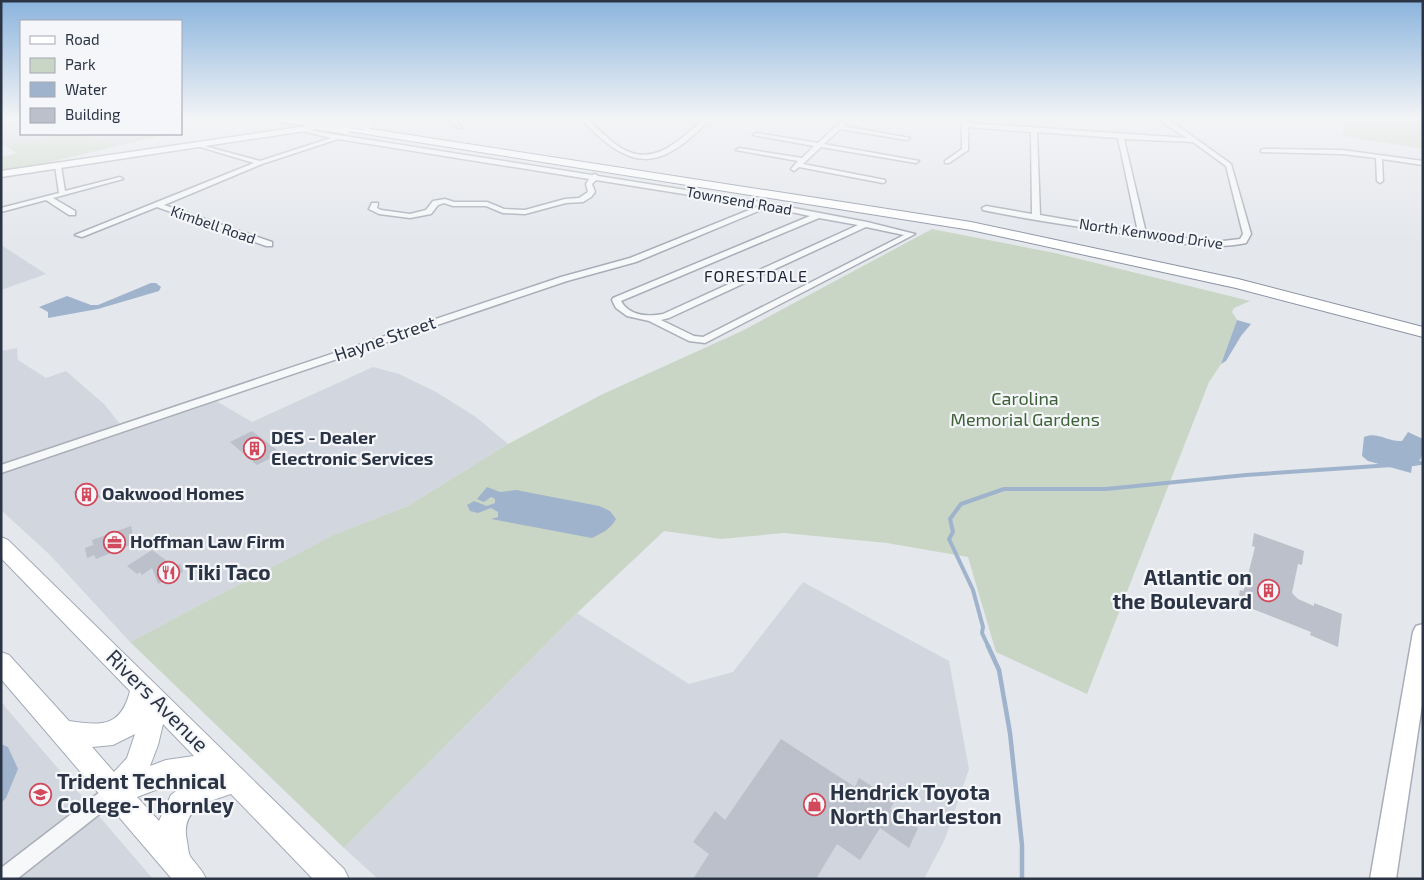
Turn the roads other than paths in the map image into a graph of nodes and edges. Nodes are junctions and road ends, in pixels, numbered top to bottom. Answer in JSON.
{"nodes":[{"id":1,"x":102,"y":159,"type":"edge"},
{"id":2,"x":250,"y":159,"type":"edge"},
{"id":3,"x":268,"y":159,"type":"edge"},
{"id":4,"x":495,"y":159,"type":"edge"},
{"id":5,"x":524,"y":159,"type":"edge"},
{"id":6,"x":612,"y":159,"type":"edge"},
{"id":7,"x":775,"y":159,"type":"edge"},
{"id":8,"x":804,"y":159,"type":"edge"},
{"id":9,"x":904,"y":159,"type":"edge"},
{"id":10,"x":951,"y":159,"type":"edge"},
{"id":11,"x":1035,"y":159,"type":"edge"},
{"id":12,"x":1126,"y":159,"type":"edge"},
{"id":13,"x":1221,"y":159,"type":"edge"},
{"id":14,"x":1379,"y":159,"type":"edge"},
{"id":15,"x":1388,"y":159,"type":"edge"},
{"id":16,"x":916,"y":161,"type":"dead end"},
{"id":17,"x":260,"y":162,"type":"junction"},
{"id":18,"x":947,"y":162,"type":"dead end"},
{"id":19,"x":1423,"y":163,"type":"edge"},
{"id":20,"x":798,"y":165,"type":"junction"},
{"id":21,"x":58,"y":166,"type":"junction"},
{"id":22,"x":1,"y":174,"type":"edge"},
{"id":23,"x":595,"y":176,"type":"junction"},
{"id":24,"x":120,"y":179,"type":"dead end"},
{"id":25,"x":883,"y":181,"type":"dead end"},
{"id":26,"x":1380,"y":181,"type":"dead end"},
{"id":27,"x":62,"y":193,"type":"junction"},
{"id":28,"x":46,"y":197,"type":"junction"},
{"id":29,"x":157,"y":205,"type":"junction"},
{"id":30,"x":375,"y":205,"type":"dead end"},
{"id":31,"x":767,"y":205,"type":"junction"},
{"id":32,"x":986,"y":208,"type":"dead end"},
{"id":33,"x":1,"y":210,"type":"edge"},
{"id":34,"x":72,"y":213,"type":"dead end"},
{"id":35,"x":819,"y":215,"type":"junction"},
{"id":36,"x":1036,"y":216,"type":"junction"},
{"id":37,"x":868,"y":224,"type":"junction"},
{"id":38,"x":79,"y":235,"type":"dead end"},
{"id":39,"x":1143,"y":235,"type":"junction"},
{"id":40,"x":269,"y":244,"type":"dead end"},
{"id":41,"x":1139,"y":262,"type":"junction"},
{"id":42,"x":653,"y":319,"type":"junction"},
{"id":43,"x":1423,"y":320,"type":"edge"},
{"id":44,"x":1423,"y":332,"type":"edge"},
{"id":45,"x":1423,"y":340,"type":"edge"},
{"id":46,"x":1,"y":469,"type":"edge"},
{"id":47,"x":1,"y":545,"type":"edge"},
{"id":48,"x":1423,"y":632,"type":"edge"},
{"id":49,"x":1,"y":662,"type":"edge"},
{"id":50,"x":146,"y":690,"type":"junction"},
{"id":51,"x":63,"y":732,"type":"junction"},
{"id":52,"x":235,"y":779,"type":"junction"},
{"id":53,"x":115,"y":791,"type":"junction"},
{"id":54,"x":184,"y":870,"type":"edge"},
{"id":55,"x":2,"y":879,"type":"edge"},
{"id":56,"x":334,"y":879,"type":"edge"},
{"id":57,"x":1383,"y":879,"type":"edge"}],
"edges":[{"from":1,"to":21,"type":"street"},
{"from":2,"to":17,"type":"street"},
{"from":3,"to":17,"type":"street","name":"Kimbell Road"},
{"from":4,"to":23,"type":"street","name":"Townsend Road"},
{"from":5,"to":41,"type":"highway"},
{"from":6,"to":43,"type":"highway"},
{"from":7,"to":20,"type":"street"},
{"from":8,"to":20,"type":"street"},
{"from":9,"to":16,"type":"street"},
{"from":10,"to":18,"type":"street"},
{"from":11,"to":36,"type":"street"},
{"from":12,"to":39,"type":"street"},
{"from":13,"to":39,"type":"street","name":"North Kenwood Drive"},
{"from":14,"to":26,"type":"street"},
{"from":15,"to":19,"type":"street"},
{"from":17,"to":29,"type":"street","name":"Kimbell Road"},
{"from":20,"to":25,"type":"street"},
{"from":21,"to":22,"type":"street"},
{"from":21,"to":27,"type":"street"},
{"from":23,"to":30,"type":"street"},
{"from":23,"to":31,"type":"street","name":"Townsend Road"},
{"from":24,"to":27,"type":"street"},
{"from":27,"to":28,"type":"street"},
{"from":28,"to":33,"type":"street"},
{"from":28,"to":34,"type":"street"},
{"from":29,"to":38,"type":"street","name":"Kimbell Road"},
{"from":29,"to":40,"type":"street","name":"Kimbell Road"},
{"from":31,"to":35,"type":"street","name":"Townsend Road"},
{"from":31,"to":46,"type":"street","name":"Hayne Street"},
{"from":32,"to":36,"type":"street","name":"North Kenwood Drive"},
{"from":35,"to":37,"type":"street","name":"Townsend Road"},
{"from":35,"to":42,"type":"street"},
{"from":36,"to":39,"type":"street","name":"North Kenwood Drive"},
{"from":37,"to":42,"type":"street"},
{"from":37,"to":42,"type":"street","name":"Townsend Road"},
{"from":41,"to":44,"type":"highway"},
{"from":41,"to":45,"type":"highway"},
{"from":47,"to":50,"type":"main road","name":"Rivers Avenue"},
{"from":48,"to":57,"type":"street"},
{"from":49,"to":51,"type":"main road"},
{"from":50,"to":51,"type":"main road"},
{"from":50,"to":52,"type":"main road","name":"Rivers Avenue"},
{"from":50,"to":53,"type":"main road"},
{"from":51,"to":53,"type":"main road"},
{"from":52,"to":53,"type":"main road"},
{"from":52,"to":54,"type":"main road"},
{"from":52,"to":56,"type":"main road","name":"Rivers Avenue"},
{"from":53,"to":54,"type":"main road"},
{"from":53,"to":55,"type":"street"}]}
